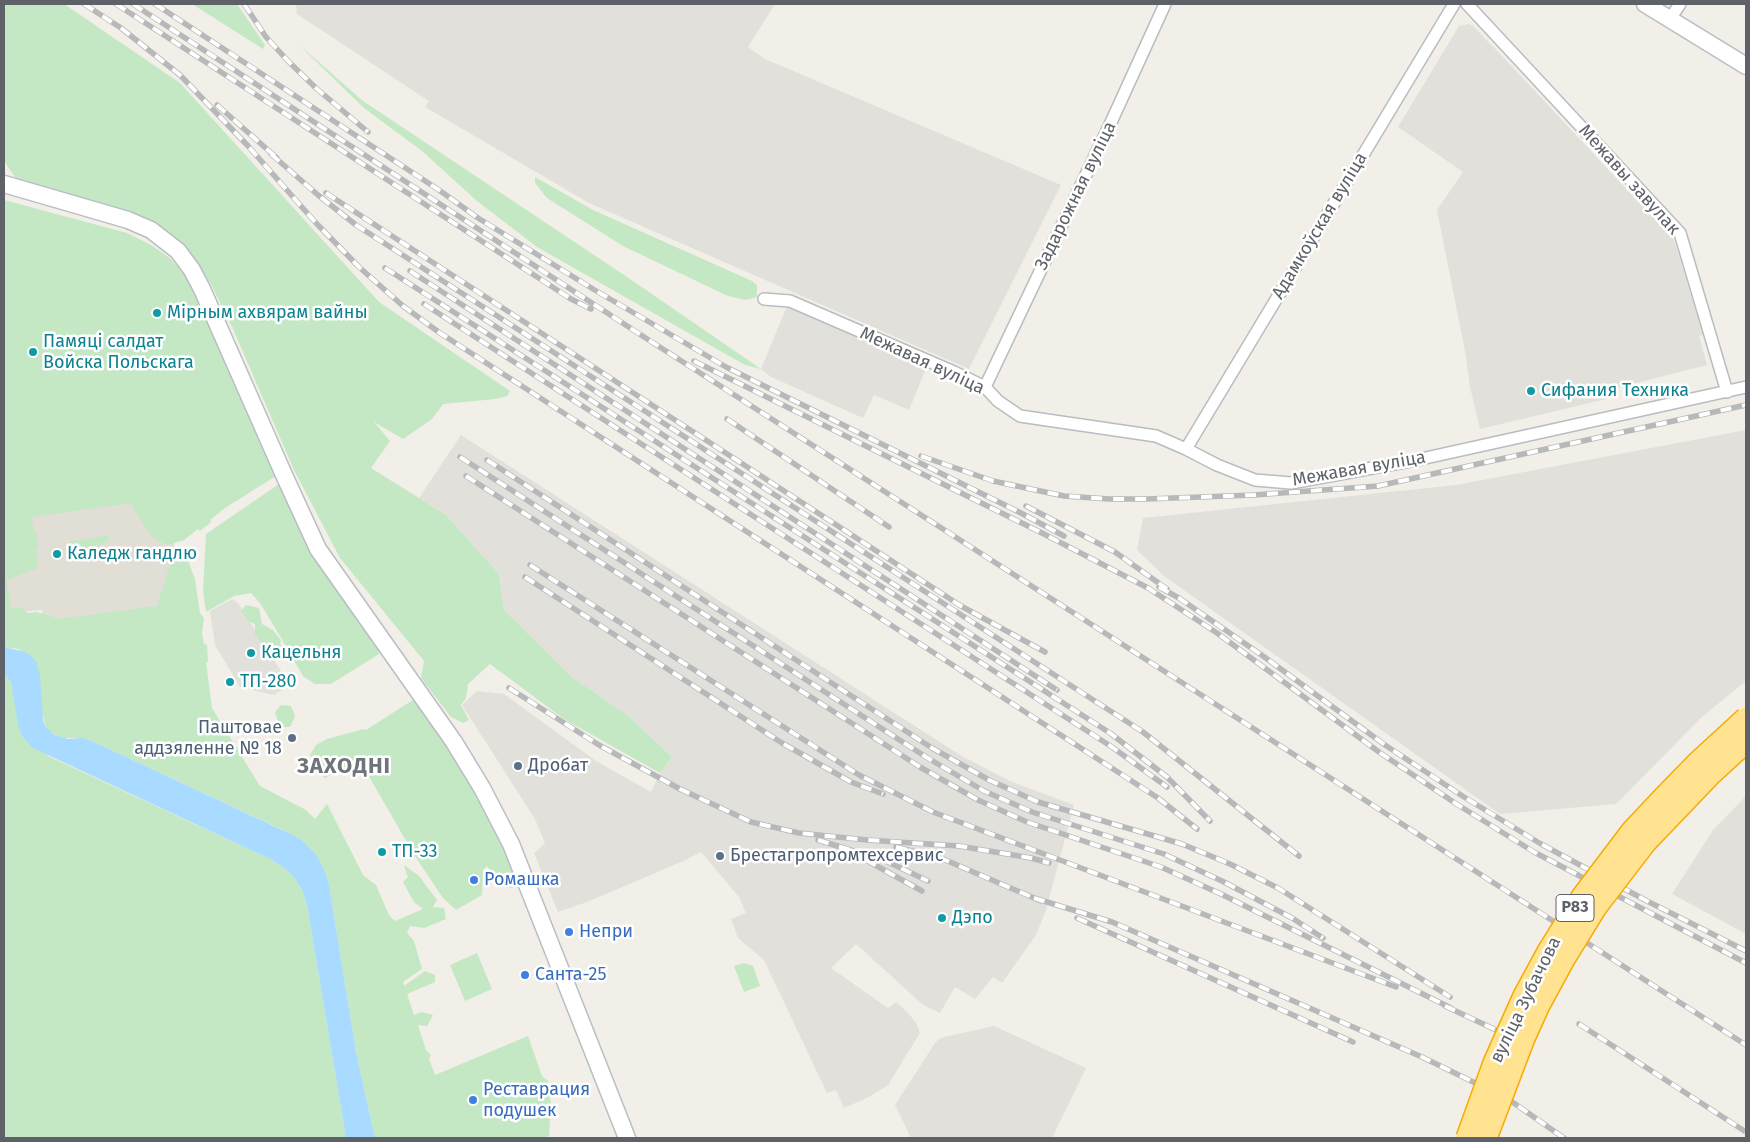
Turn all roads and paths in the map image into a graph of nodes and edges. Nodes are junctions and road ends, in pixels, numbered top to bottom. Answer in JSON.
{"nodes":[{"id":1,"x":1165,"y":4,"type":"edge"},
{"id":2,"x":1454,"y":4,"type":"edge"},
{"id":3,"x":1467,"y":4,"type":"edge"},
{"id":4,"x":1645,"y":4,"type":"edge"},
{"id":5,"x":1680,"y":4,"type":"edge"},
{"id":6,"x":1670,"y":19,"type":"junction"},
{"id":7,"x":1746,"y":66,"type":"edge"},
{"id":8,"x":4,"y":184,"type":"edge"},
{"id":9,"x":764,"y":299,"type":"dead end"},
{"id":10,"x":984,"y":387,"type":"junction"},
{"id":11,"x":1746,"y":387,"type":"edge"},
{"id":12,"x":1727,"y":392,"type":"junction"},
{"id":13,"x":1186,"y":449,"type":"junction"},
{"id":14,"x":1746,"y":718,"type":"edge"},
{"id":15,"x":1746,"y":732,"type":"edge"},
{"id":16,"x":1746,"y":742,"type":"edge"},
{"id":17,"x":1682,"y":790,"type":"dead end"},
{"id":18,"x":627,"y":1138,"type":"edge"},
{"id":19,"x":1467,"y":1138,"type":"edge"},
{"id":20,"x":1486,"y":1138,"type":"edge"}],
"edges":[{"from":1,"to":10,"type":"street","name":"Задарожная вуліца"},
{"from":2,"to":13,"type":"street","name":"Адамкоўская вуліца"},
{"from":3,"to":12,"type":"street","name":"Межавы завулак"},
{"from":4,"to":6,"type":"main road"},
{"from":5,"to":6,"type":"street"},
{"from":6,"to":7,"type":"main road"},
{"from":8,"to":18,"type":"main road"},
{"from":9,"to":10,"type":"street","name":"Межавая вуліца"},
{"from":10,"to":13,"type":"street","name":"Межавая вуліца"},
{"from":11,"to":12,"type":"street","name":"Межавая вуліца"},
{"from":12,"to":13,"type":"street","name":"Межавая вуліца"},
{"from":14,"to":19,"type":"highway","name":"вуліца Зубачова","number":"Р83","bridge":true},
{"from":15,"to":17,"type":"street"},
{"from":16,"to":20,"type":"highway","name":"вуліца Зубачова","number":"Р83","bridge":true}]}
